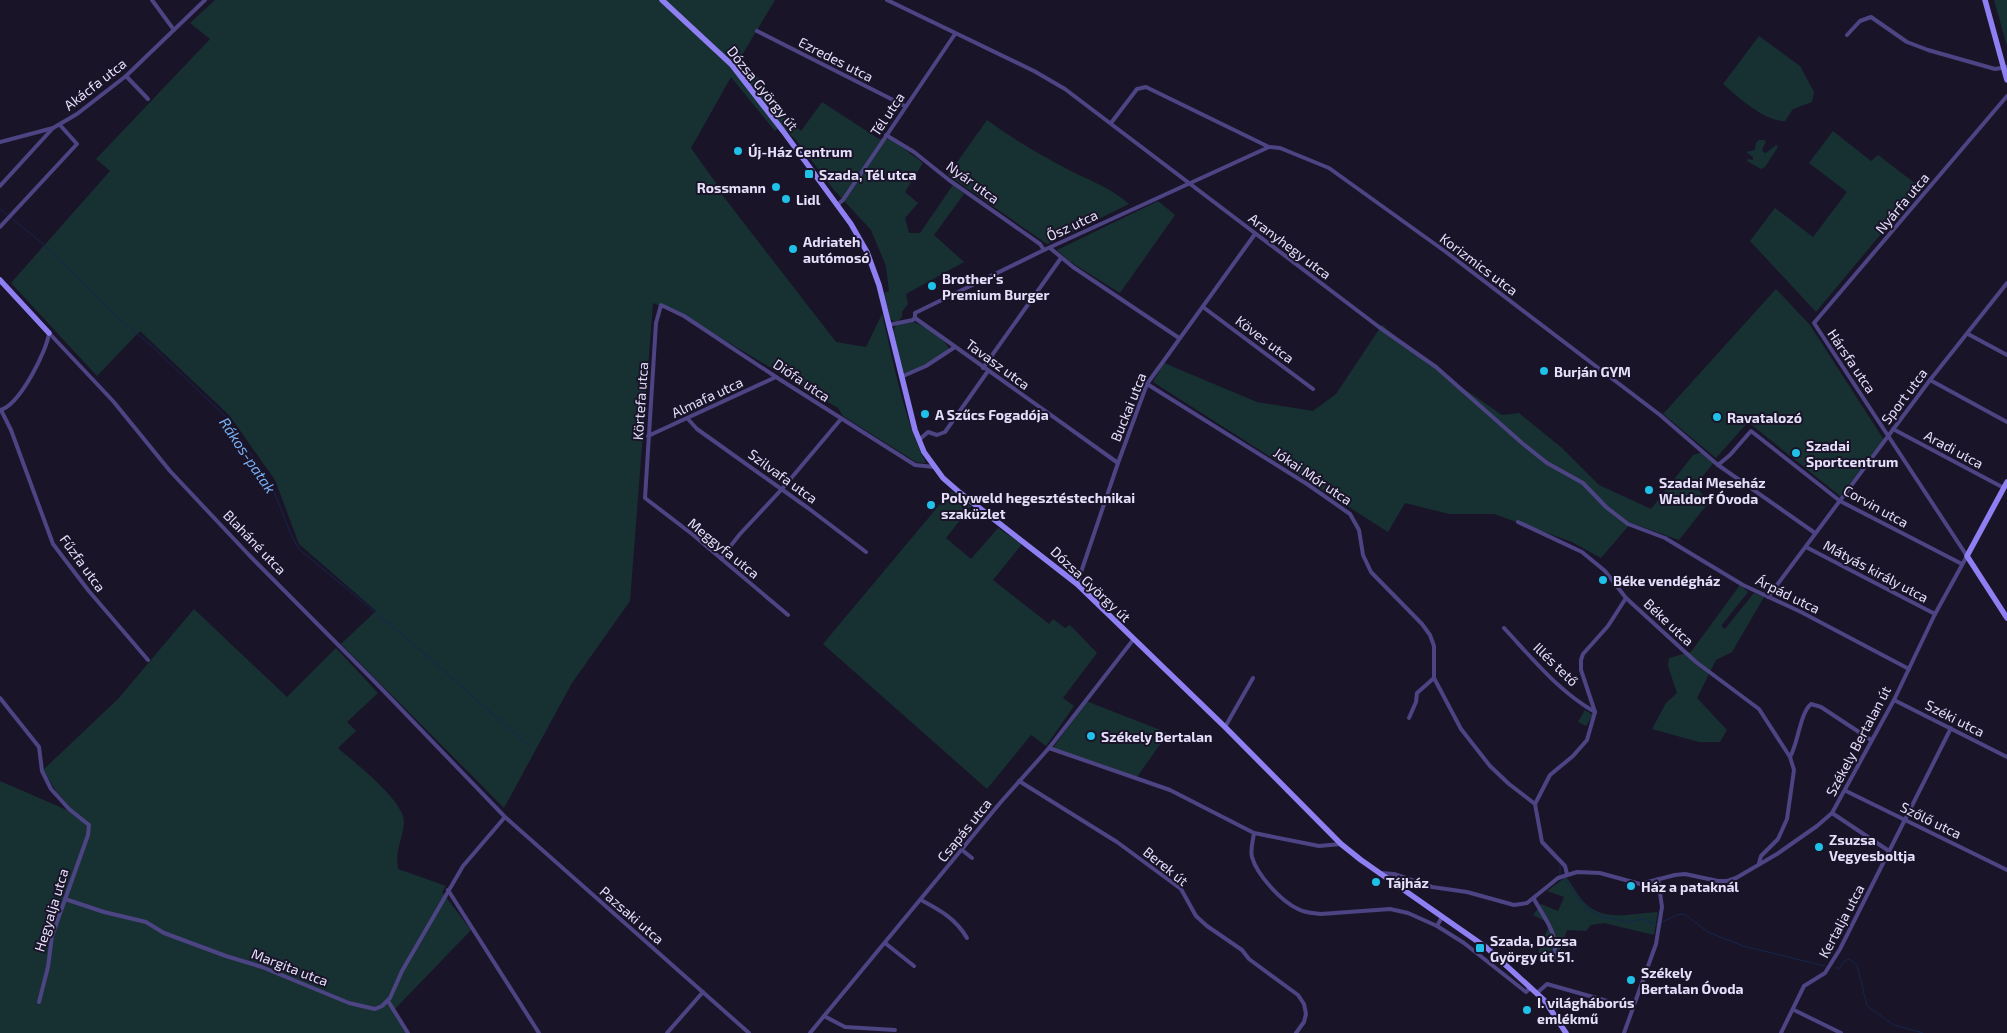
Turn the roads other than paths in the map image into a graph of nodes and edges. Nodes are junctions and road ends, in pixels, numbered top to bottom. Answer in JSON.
{"nodes":[{"id":1,"x":152,"y":0,"type":"edge"},
{"id":2,"x":205,"y":0,"type":"edge"},
{"id":3,"x":662,"y":0,"type":"edge"},
{"id":4,"x":887,"y":0,"type":"edge"},
{"id":5,"x":1984,"y":0,"type":"edge"},
{"id":6,"x":174,"y":30,"type":"junction"},
{"id":7,"x":756,"y":31,"type":"dead end"},
{"id":8,"x":955,"y":34,"type":"junction"},
{"id":9,"x":1847,"y":35,"type":"dead end"},
{"id":10,"x":2005,"y":67,"type":"edge"},
{"id":11,"x":126,"y":76,"type":"junction"},
{"id":12,"x":2007,"y":80,"type":"edge"},
{"id":13,"x":2007,"y":96,"type":"edge"},
{"id":14,"x":148,"y":99,"type":"dead end"},
{"id":15,"x":905,"y":106,"type":"junction"},
{"id":16,"x":1111,"y":123,"type":"junction"},
{"id":17,"x":60,"y":125,"type":"junction"},
{"id":18,"x":53,"y":128,"type":"junction"},
{"id":19,"x":886,"y":135,"type":"junction"},
{"id":20,"x":0,"y":142,"type":"edge"},
{"id":21,"x":1269,"y":147,"type":"junction"},
{"id":22,"x":1190,"y":182,"type":"junction"},
{"id":23,"x":0,"y":186,"type":"edge"},
{"id":24,"x":837,"y":204,"type":"junction"},
{"id":25,"x":0,"y":226,"type":"edge"},
{"id":26,"x":1255,"y":234,"type":"junction"},
{"id":27,"x":1050,"y":248,"type":"junction"},
{"id":28,"x":1044,"y":250,"type":"junction"},
{"id":29,"x":1061,"y":258,"type":"junction"},
{"id":30,"x":0,"y":280,"type":"edge"},
{"id":31,"x":2007,"y":282,"type":"edge"},
{"id":32,"x":661,"y":305,"type":"joint"},
{"id":33,"x":1202,"y":306,"type":"junction"},
{"id":34,"x":915,"y":318,"type":"junction"},
{"id":35,"x":1814,"y":323,"type":"joint"},
{"id":36,"x":888,"y":325,"type":"junction"},
{"id":37,"x":49,"y":333,"type":"junction"},
{"id":38,"x":1968,"y":334,"type":"junction"},
{"id":39,"x":1178,"y":338,"type":"junction"},
{"id":40,"x":955,"y":347,"type":"junction"},
{"id":41,"x":2007,"y":355,"type":"edge"},
{"id":42,"x":983,"y":368,"type":"junction"},
{"id":43,"x":988,"y":371,"type":"junction"},
{"id":44,"x":776,"y":377,"type":"junction"},
{"id":45,"x":901,"y":377,"type":"junction"},
{"id":46,"x":1930,"y":380,"type":"junction"},
{"id":47,"x":1147,"y":384,"type":"junction"},
{"id":48,"x":1314,"y":389,"type":"dead end"},
{"id":49,"x":1,"y":410,"type":"edge"},
{"id":50,"x":688,"y":419,"type":"junction"},
{"id":51,"x":841,"y":419,"type":"junction"},
{"id":52,"x":2007,"y":422,"type":"edge"},
{"id":53,"x":1894,"y":429,"type":"junction"},
{"id":54,"x":1889,"y":435,"type":"junction"},
{"id":55,"x":648,"y":436,"type":"junction"},
{"id":56,"x":919,"y":440,"type":"junction"},
{"id":57,"x":1118,"y":463,"type":"junction"},
{"id":58,"x":1718,"y":465,"type":"junction"},
{"id":59,"x":934,"y":467,"type":"junction"},
{"id":60,"x":2005,"y":485,"type":"edge"},
{"id":61,"x":782,"y":489,"type":"junction"},
{"id":62,"x":645,"y":498,"type":"joint"},
{"id":63,"x":1840,"y":501,"type":"junction"},
{"id":64,"x":1518,"y":522,"type":"dead end"},
{"id":65,"x":1815,"y":533,"type":"junction"},
{"id":66,"x":1660,"y":536,"type":"joint"},
{"id":67,"x":1806,"y":547,"type":"junction"},
{"id":68,"x":866,"y":552,"type":"dead end"},
{"id":69,"x":1966,"y":553,"type":"junction"},
{"id":70,"x":721,"y":558,"type":"junction"},
{"id":71,"x":1962,"y":564,"type":"junction"},
{"id":72,"x":1077,"y":584,"type":"junction"},
{"id":73,"x":1768,"y":597,"type":"junction"},
{"id":74,"x":1626,"y":598,"type":"junction"},
{"id":75,"x":1935,"y":614,"type":"junction"},
{"id":76,"x":788,"y":615,"type":"dead end"},
{"id":77,"x":2007,"y":618,"type":"edge"},
{"id":78,"x":1504,"y":628,"type":"dead end"},
{"id":79,"x":1133,"y":640,"type":"junction"},
{"id":80,"x":148,"y":660,"type":"dead end"},
{"id":81,"x":1909,"y":669,"type":"junction"},
{"id":82,"x":1253,"y":678,"type":"dead end"},
{"id":83,"x":1434,"y":678,"type":"junction"},
{"id":84,"x":0,"y":698,"type":"edge"},
{"id":85,"x":1894,"y":700,"type":"junction"},
{"id":86,"x":1595,"y":712,"type":"junction"},
{"id":87,"x":1408,"y":718,"type":"dead end"},
{"id":88,"x":1225,"y":728,"type":"junction"},
{"id":89,"x":1951,"y":728,"type":"junction"},
{"id":90,"x":1871,"y":740,"type":"junction"},
{"id":91,"x":1049,"y":748,"type":"junction"},
{"id":92,"x":1790,"y":757,"type":"junction"},
{"id":93,"x":2007,"y":757,"type":"edge"},
{"id":94,"x":1019,"y":781,"type":"junction"},
{"id":95,"x":1846,"y":791,"type":"junction"},
{"id":96,"x":1535,"y":804,"type":"junction"},
{"id":97,"x":501,"y":813,"type":"joint"},
{"id":98,"x":1832,"y":813,"type":"junction"},
{"id":99,"x":505,"y":817,"type":"junction"},
{"id":100,"x":1906,"y":820,"type":"junction"},
{"id":101,"x":1254,"y":833,"type":"junction"},
{"id":102,"x":1341,"y":844,"type":"junction"},
{"id":103,"x":962,"y":850,"type":"junction"},
{"id":104,"x":1889,"y":852,"type":"junction"},
{"id":105,"x":972,"y":858,"type":"dead end"},
{"id":106,"x":1759,"y":863,"type":"junction"},
{"id":107,"x":2007,"y":870,"type":"edge"},
{"id":108,"x":1379,"y":872,"type":"junction"},
{"id":109,"x":1567,"y":874,"type":"junction"},
{"id":110,"x":1658,"y":879,"type":"junction"},
{"id":111,"x":448,"y":890,"type":"junction"},
{"id":112,"x":1534,"y":899,"type":"junction"},
{"id":113,"x":65,"y":900,"type":"junction"},
{"id":114,"x":921,"y":900,"type":"junction"},
{"id":115,"x":1442,"y":917,"type":"junction"},
{"id":116,"x":1438,"y":926,"type":"junction"},
{"id":117,"x":967,"y":938,"type":"dead end"},
{"id":118,"x":886,"y":943,"type":"junction"},
{"id":119,"x":1553,"y":959,"type":"dead end"},
{"id":120,"x":914,"y":966,"type":"dead end"},
{"id":121,"x":1530,"y":987,"type":"junction"},
{"id":122,"x":703,"y":992,"type":"junction"},
{"id":123,"x":1537,"y":993,"type":"junction"},
{"id":124,"x":388,"y":1001,"type":"junction"},
{"id":125,"x":39,"y":1002,"type":"dead end"},
{"id":126,"x":1632,"y":1008,"type":"junction"},
{"id":127,"x":1794,"y":1010,"type":"junction"},
{"id":128,"x":824,"y":1016,"type":"junction"},
{"id":129,"x":895,"y":1030,"type":"dead end"},
{"id":130,"x":408,"y":1033,"type":"edge"},
{"id":131,"x":539,"y":1033,"type":"edge"},
{"id":132,"x":667,"y":1033,"type":"edge"},
{"id":133,"x":749,"y":1033,"type":"edge"},
{"id":134,"x":810,"y":1033,"type":"edge"},
{"id":135,"x":1296,"y":1033,"type":"edge"},
{"id":136,"x":1566,"y":1033,"type":"edge"},
{"id":137,"x":1624,"y":1033,"type":"edge"},
{"id":138,"x":1781,"y":1033,"type":"edge"},
{"id":139,"x":1841,"y":1033,"type":"edge"}],
"edges":[{"from":1,"to":6,"type":"street"},
{"from":2,"to":6,"type":"street","name":"Akácfa utca"},
{"from":3,"to":24,"type":"main road","name":"Dózsa György út"},
{"from":4,"to":8,"type":"street","name":"Aranyhegy utca"},
{"from":5,"to":10,"type":"main road"},
{"from":6,"to":11,"type":"street","name":"Akácfa utca"},
{"from":7,"to":15,"type":"street","name":"Ezredes utca"},
{"from":8,"to":15,"type":"street","name":"Tél utca"},
{"from":8,"to":16,"type":"street","name":"Aranyhegy utca"},
{"from":9,"to":10,"type":"street"},
{"from":10,"to":12,"type":"main road"},
{"from":11,"to":14,"type":"street"},
{"from":11,"to":17,"type":"street","name":"Akácfa utca"},
{"from":13,"to":35,"type":"street","name":"Nyárfa utca"},
{"from":15,"to":19,"type":"street","name":"Tél utca"},
{"from":16,"to":21,"type":"street","name":"Korizmics utca"},
{"from":16,"to":22,"type":"street","name":"Aranyhegy utca"},
{"from":17,"to":18,"type":"street","name":"Akácfa utca"},
{"from":17,"to":25,"type":"street"},
{"from":18,"to":20,"type":"street"},
{"from":18,"to":23,"type":"street","name":"Akácfa utca"},
{"from":19,"to":24,"type":"street","name":"Tél utca"},
{"from":19,"to":28,"type":"street","name":"Nyár utca"},
{"from":21,"to":22,"type":"street","name":"Ősz utca"},
{"from":21,"to":58,"type":"street","name":"Korizmics utca"},
{"from":22,"to":26,"type":"street","name":"Aranyhegy utca"},
{"from":22,"to":27,"type":"street","name":"Ősz utca"},
{"from":24,"to":36,"type":"main road","name":"Dózsa György út"},
{"from":26,"to":33,"type":"street","name":"Buckai utca"},
{"from":26,"to":66,"type":"street","name":"Aranyhegy utca"},
{"from":27,"to":28,"type":"street","name":"Ősz utca"},
{"from":27,"to":29,"type":"street"},
{"from":28,"to":34,"type":"street","name":"Ősz utca"},
{"from":29,"to":39,"type":"street"},
{"from":29,"to":42,"type":"street"},
{"from":30,"to":37,"type":"main road","name":"Blaháné utca"},
{"from":31,"to":38,"type":"street","name":"Sport utca"},
{"from":32,"to":44,"type":"street","name":"Diófa utca"},
{"from":32,"to":55,"type":"street","name":"Körtefa utca"},
{"from":33,"to":39,"type":"street","name":"Buckai utca"},
{"from":33,"to":48,"type":"street","name":"Köves utca"},
{"from":34,"to":36,"type":"street","name":"Ősz utca"},
{"from":34,"to":40,"type":"street","name":"Tavasz utca"},
{"from":35,"to":54,"type":"street","name":"Hársfa utca"},
{"from":36,"to":45,"type":"main road","name":"Dózsa György út"},
{"from":37,"to":49,"type":"street"},
{"from":37,"to":97,"type":"street","name":"Blaháné utca"},
{"from":38,"to":41,"type":"street"},
{"from":38,"to":46,"type":"street","name":"Sport utca"},
{"from":39,"to":47,"type":"street","name":"Buckai utca"},
{"from":40,"to":42,"type":"street","name":"Tavasz utca"},
{"from":40,"to":45,"type":"street"},
{"from":42,"to":43,"type":"street","name":"Tavasz utca"},
{"from":43,"to":56,"type":"street"},
{"from":43,"to":57,"type":"street","name":"Tavasz utca"},
{"from":44,"to":50,"type":"street","name":"Almafa utca"},
{"from":44,"to":51,"type":"street","name":"Diófa utca"},
{"from":45,"to":56,"type":"main road","name":"Dózsa György út"},
{"from":46,"to":52,"type":"street"},
{"from":46,"to":53,"type":"street","name":"Sport utca"},
{"from":47,"to":57,"type":"street","name":"Buckai utca"},
{"from":47,"to":83,"type":"street","name":"Jókai Mór utca"},
{"from":49,"to":80,"type":"street","name":"Fűzfa utca"},
{"from":50,"to":55,"type":"street","name":"Almafa utca"},
{"from":50,"to":61,"type":"street","name":"Szilvafa utca"},
{"from":51,"to":59,"type":"street","name":"Diófa utca"},
{"from":51,"to":61,"type":"street"},
{"from":53,"to":54,"type":"street","name":"Sport utca"},
{"from":53,"to":60,"type":"street","name":"Aradi utca"},
{"from":54,"to":63,"type":"street","name":"Sport utca"},
{"from":54,"to":69,"type":"street","name":"Hársfa utca"},
{"from":55,"to":62,"type":"street","name":"Körtefa utca"},
{"from":56,"to":59,"type":"main road","name":"Dózsa György út"},
{"from":57,"to":72,"type":"street","name":"Buckai utca"},
{"from":58,"to":63,"type":"street","name":"Corvin utca"},
{"from":58,"to":65,"type":"street","name":"Korizmics utca"},
{"from":59,"to":72,"type":"main road","name":"Dózsa György út"},
{"from":60,"to":69,"type":"main road","name":"Székely Bertalan út"},
{"from":61,"to":68,"type":"street","name":"Szilvafa utca"},
{"from":61,"to":70,"type":"street"},
{"from":62,"to":70,"type":"street","name":"Meggyfa utca"},
{"from":63,"to":65,"type":"street","name":"Sport utca"},
{"from":63,"to":71,"type":"street","name":"Corvin utca"},
{"from":64,"to":74,"type":"street","name":"Béke utca"},
{"from":65,"to":67,"type":"street","name":"Sport utca"},
{"from":66,"to":73,"type":"street","name":"Árpád utca"},
{"from":67,"to":73,"type":"street","name":"Sport utca"},
{"from":67,"to":75,"type":"street","name":"Mátyás király utca"},
{"from":69,"to":71,"type":"street","name":"Székely Bertalan út"},
{"from":69,"to":77,"type":"main road"},
{"from":70,"to":76,"type":"street","name":"Meggyfa utca"},
{"from":71,"to":75,"type":"street","name":"Székely Bertalan út"},
{"from":72,"to":79,"type":"main road","name":"Dózsa György út"},
{"from":73,"to":81,"type":"street","name":"Árpád utca"},
{"from":74,"to":86,"type":"street"},
{"from":74,"to":92,"type":"street","name":"Béke utca"},
{"from":75,"to":81,"type":"street","name":"Székely Bertalan út"},
{"from":78,"to":86,"type":"street","name":"Illés tető"},
{"from":79,"to":88,"type":"main road","name":"Dózsa György út"},
{"from":79,"to":91,"type":"street","name":"Csapás utca"},
{"from":81,"to":85,"type":"street","name":"Székely Bertalan út"},
{"from":82,"to":88,"type":"street"},
{"from":83,"to":87,"type":"street"},
{"from":83,"to":96,"type":"street","name":"Jókai Mór utca"},
{"from":84,"to":113,"type":"street","name":"Hegyalja utca"},
{"from":85,"to":89,"type":"street","name":"Széki utca"},
{"from":85,"to":90,"type":"street","name":"Székely Bertalan út"},
{"from":86,"to":96,"type":"street"},
{"from":88,"to":102,"type":"main road","name":"Dózsa György út"},
{"from":89,"to":93,"type":"street","name":"Széki utca"},
{"from":89,"to":100,"type":"street","name":"Kertalja utca"},
{"from":90,"to":92,"type":"street","name":"Béke utca"},
{"from":90,"to":95,"type":"street","name":"Székely Bertalan út"},
{"from":91,"to":94,"type":"street","name":"Csapás utca"},
{"from":91,"to":101,"type":"street"},
{"from":92,"to":106,"type":"street","name":"Béke utca"},
{"from":94,"to":103,"type":"street","name":"Csapás utca"},
{"from":94,"to":135,"type":"street","name":"Berek út"},
{"from":95,"to":98,"type":"street","name":"Székely Bertalan út"},
{"from":95,"to":100,"type":"street","name":"Szőlő utca"},
{"from":96,"to":109,"type":"street"},
{"from":97,"to":99,"type":"street","name":"Pazsaki utca"},
{"from":98,"to":104,"type":"street"},
{"from":98,"to":106,"type":"street","name":"Székely Bertalan út"},
{"from":99,"to":111,"type":"street"},
{"from":99,"to":122,"type":"street","name":"Pazsaki utca"},
{"from":100,"to":104,"type":"street","name":"Kertalja utca"},
{"from":100,"to":107,"type":"street","name":"Szőlő utca"},
{"from":101,"to":102,"type":"street"},
{"from":101,"to":116,"type":"street"},
{"from":102,"to":108,"type":"main road","name":"Dózsa György út"},
{"from":103,"to":105,"type":"street"},
{"from":103,"to":114,"type":"street","name":"Csapás utca"},
{"from":104,"to":127,"type":"street","name":"Kertalja utca"},
{"from":106,"to":110,"type":"street","name":"Székely Bertalan út"},
{"from":108,"to":112,"type":"street"},
{"from":108,"to":115,"type":"main road","name":"Dózsa György út"},
{"from":109,"to":110,"type":"street","name":"Székely Bertalan út"},
{"from":109,"to":112,"type":"street","name":"Székely Bertalan út"},
{"from":110,"to":126,"type":"street"},
{"from":111,"to":124,"type":"street"},
{"from":111,"to":131,"type":"street"},
{"from":112,"to":119,"type":"street"},
{"from":113,"to":124,"type":"street","name":"Margita utca"},
{"from":113,"to":125,"type":"street","name":"Hegyalja utca"},
{"from":114,"to":117,"type":"street"},
{"from":114,"to":118,"type":"street","name":"Csapás utca"},
{"from":115,"to":116,"type":"street"},
{"from":115,"to":121,"type":"main road","name":"Dózsa György út"},
{"from":116,"to":121,"type":"street","name":"Dózsa György út"},
{"from":118,"to":120,"type":"street"},
{"from":118,"to":128,"type":"street","name":"Csapás utca"},
{"from":121,"to":123,"type":"main road","name":"Dózsa György út"},
{"from":122,"to":132,"type":"street"},
{"from":122,"to":133,"type":"street","name":"Pazsaki utca"},
{"from":123,"to":126,"type":"street"},
{"from":123,"to":136,"type":"main road","name":"Dózsa György út"},
{"from":124,"to":130,"type":"street"},
{"from":126,"to":137,"type":"street"},
{"from":127,"to":138,"type":"street","name":"Kertalja utca"},
{"from":127,"to":139,"type":"street"},
{"from":128,"to":129,"type":"street"},
{"from":128,"to":134,"type":"street","name":"Csapás utca"}]}
